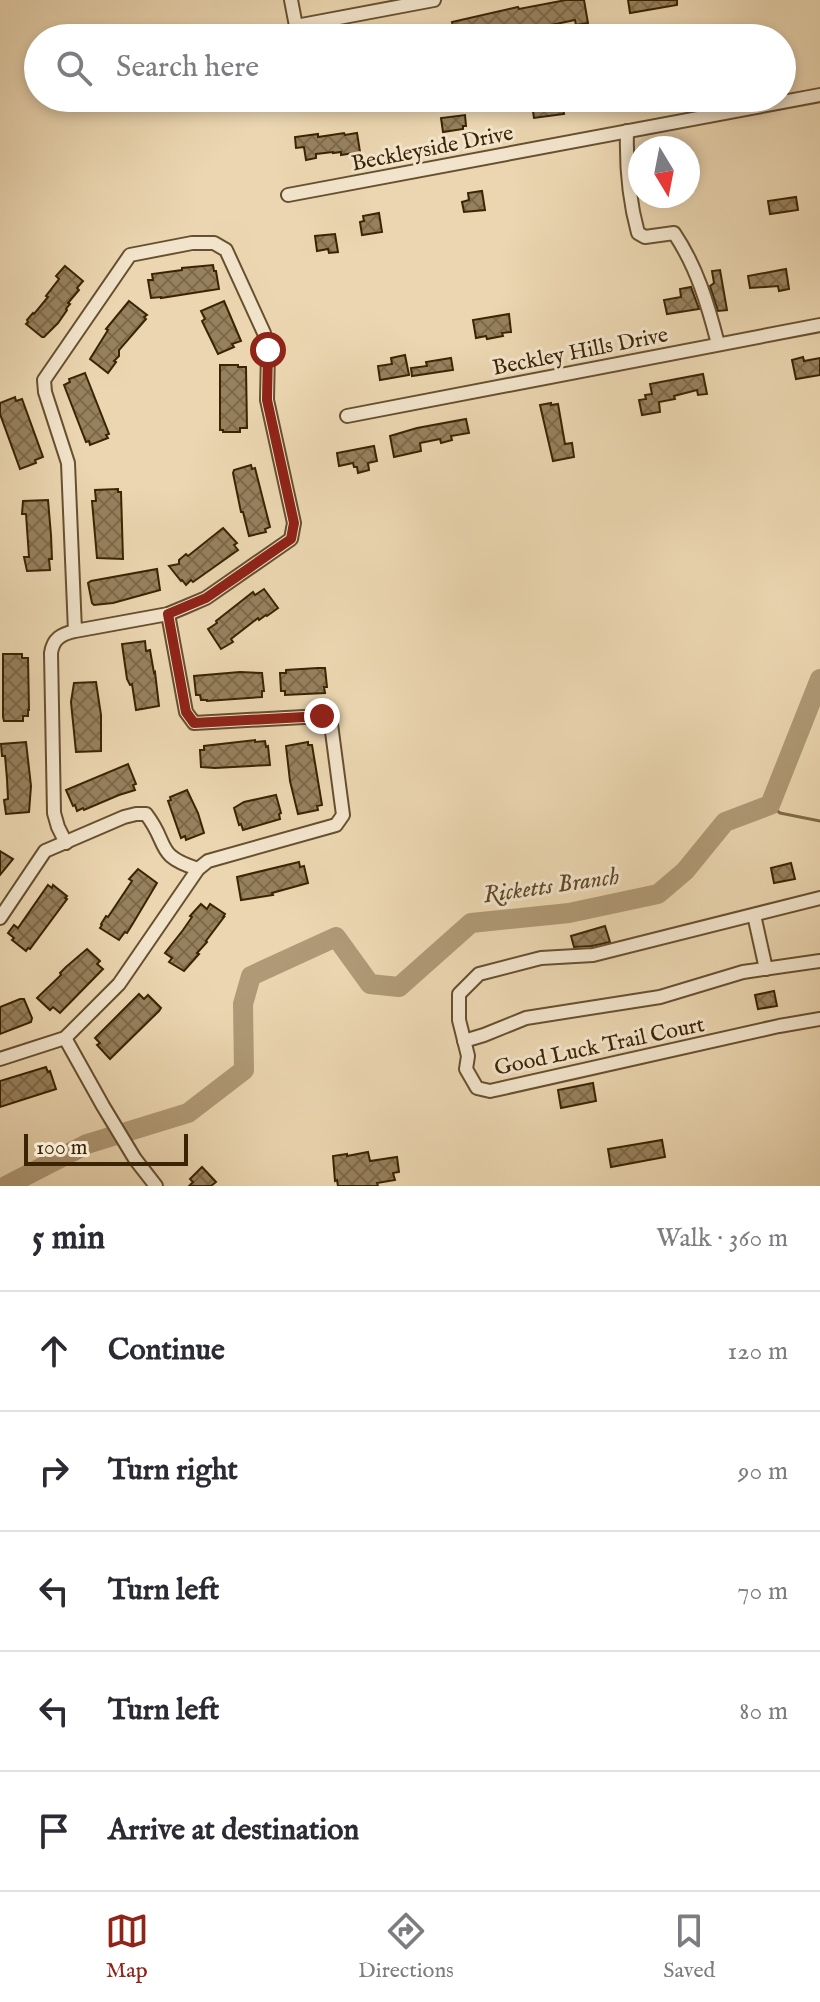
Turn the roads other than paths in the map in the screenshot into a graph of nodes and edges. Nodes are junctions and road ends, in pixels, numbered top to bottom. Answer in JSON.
{"nodes":[{"id":1,"x":291,"y":0,"type":"edge"},
{"id":2,"x":434,"y":0,"type":"edge"},
{"id":3,"x":296,"y":24,"type":"edge"},
{"id":4,"x":307,"y":24,"type":"edge"},
{"id":5,"x":820,"y":95,"type":"edge"},
{"id":6,"x":796,"y":99,"type":"edge"},
{"id":7,"x":729,"y":112,"type":"edge"},
{"id":8,"x":627,"y":131,"type":"junction"},
{"id":9,"x":288,"y":195,"type":"dead end"},
{"id":10,"x":820,"y":325,"type":"edge"},
{"id":11,"x":718,"y":344,"type":"junction"},
{"id":12,"x":347,"y":416,"type":"dead end"},
{"id":13,"x":168,"y":614,"type":"junction"},
{"id":14,"x":75,"y":631,"type":"junction"},
{"id":15,"x":66,"y":843,"type":"junction"},
{"id":16,"x":198,"y":869,"type":"junction"},
{"id":17,"x":820,"y":898,"type":"edge"},
{"id":18,"x":754,"y":915,"type":"junction"},
{"id":19,"x":0,"y":918,"type":"edge"},
{"id":20,"x":820,"y":961,"type":"edge"},
{"id":21,"x":766,"y":969,"type":"junction"},
{"id":22,"x":820,"y":1019,"type":"edge"},
{"id":23,"x":65,"y":1038,"type":"junction"},
{"id":24,"x":464,"y":1041,"type":"junction"},
{"id":25,"x":0,"y":1059,"type":"edge"},
{"id":26,"x":156,"y":1186,"type":"edge"}],
"edges":[{"from":1,"to":3,"type":"street"},
{"from":2,"to":4,"type":"street"},
{"from":5,"to":6,"type":"street","name":"Beckleyside Drive"},
{"from":7,"to":8,"type":"street","name":"Beckleyside Drive"},
{"from":8,"to":9,"type":"street","name":"Beckleyside Drive"},
{"from":8,"to":11,"type":"street"},
{"from":10,"to":11,"type":"street","name":"Beckley Hills Drive"},
{"from":11,"to":12,"type":"street","name":"Beckley Hills Drive"},
{"from":13,"to":14,"type":"street"},
{"from":13,"to":14,"type":"street"},
{"from":13,"to":16,"type":"street"},
{"from":14,"to":15,"type":"street"},
{"from":15,"to":16,"type":"street"},
{"from":15,"to":19,"type":"street"},
{"from":16,"to":23,"type":"street"},
{"from":17,"to":18,"type":"street","name":"Good Luck Trail Court"},
{"from":18,"to":21,"type":"street"},
{"from":18,"to":24,"type":"street","name":"Good Luck Trail Court"},
{"from":20,"to":21,"type":"street"},
{"from":21,"to":24,"type":"street"},
{"from":22,"to":24,"type":"street","name":"Good Luck Trail Court"},
{"from":23,"to":25,"type":"street"},
{"from":23,"to":26,"type":"street"}]}
